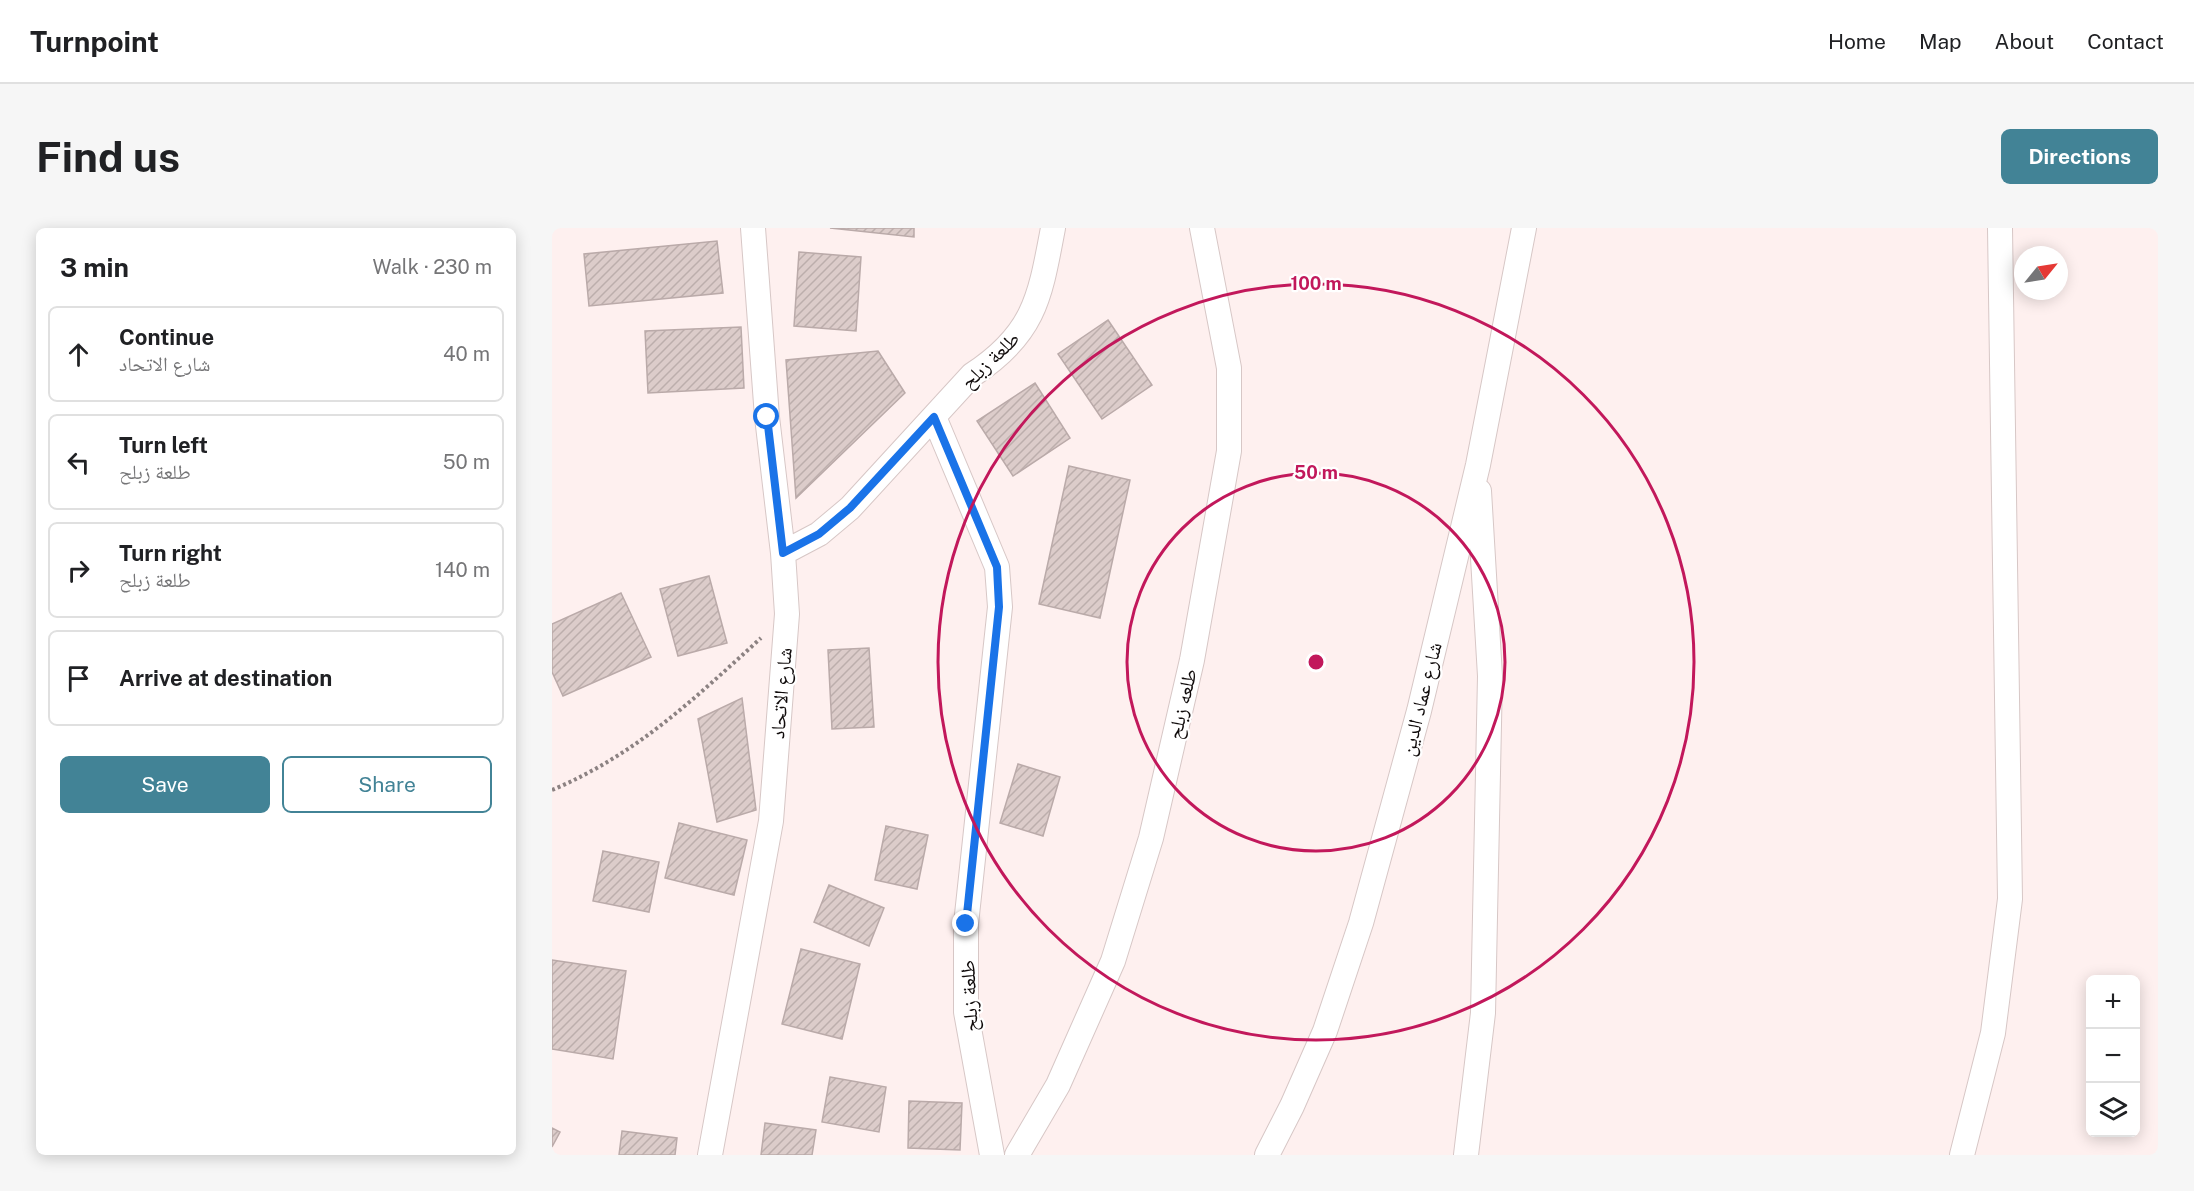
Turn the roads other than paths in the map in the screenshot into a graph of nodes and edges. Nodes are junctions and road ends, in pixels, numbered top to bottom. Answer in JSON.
{"nodes":[{"id":1,"x":753,"y":228,"type":"edge"},
{"id":2,"x":1053,"y":228,"type":"edge"},
{"id":3,"x":1202,"y":228,"type":"edge"},
{"id":4,"x":1524,"y":228,"type":"edge"},
{"id":5,"x":2000,"y":228,"type":"edge"},
{"id":6,"x":934,"y":417,"type":"junction"},
{"id":7,"x":1478,"y":465,"type":"junction"},
{"id":8,"x":783,"y":553,"type":"junction"},
{"id":9,"x":710,"y":1155,"type":"edge"},
{"id":10,"x":992,"y":1155,"type":"edge"},
{"id":11,"x":1017,"y":1155,"type":"edge"},
{"id":12,"x":1267,"y":1155,"type":"edge"},
{"id":13,"x":1466,"y":1155,"type":"edge"},
{"id":14,"x":1962,"y":1155,"type":"edge"}],
"edges":[{"from":1,"to":8,"type":"street","name":"شارع الاتحاد"},
{"from":2,"to":6,"type":"street","name":"طلعة زبلح"},
{"from":3,"to":11,"type":"street","name":"طلعه زبلح"},
{"from":4,"to":7,"type":"street","name":"شارع عماد الدين"},
{"from":5,"to":14,"type":"street"},
{"from":6,"to":8,"type":"street","name":"طلعة زبلح"},
{"from":6,"to":10,"type":"street","name":"طلعة زبلح"},
{"from":7,"to":12,"type":"street","name":"شارع عماد الدين"},
{"from":7,"to":13,"type":"street"},
{"from":8,"to":9,"type":"street","name":"شارع الاتحاد"}]}
